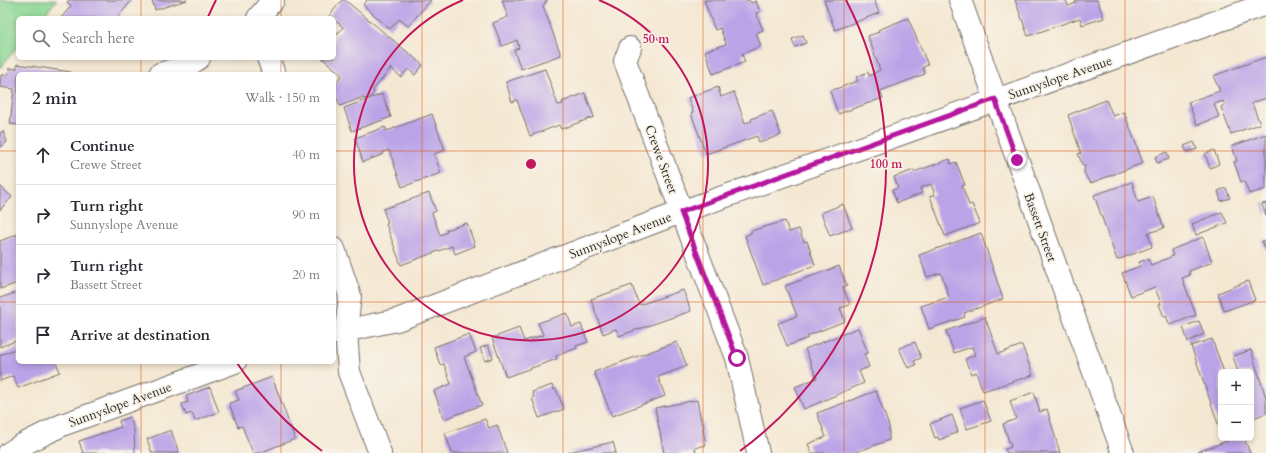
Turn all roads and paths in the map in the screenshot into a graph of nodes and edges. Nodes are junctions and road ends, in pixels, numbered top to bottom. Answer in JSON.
{"nodes":[{"id":1,"x":273,"y":0,"type":"edge"},
{"id":2,"x":960,"y":0,"type":"edge"},
{"id":3,"x":1266,"y":4,"type":"edge"},
{"id":4,"x":260,"y":16,"type":"edge"},
{"id":5,"x":630,"y":48,"type":"dead end"},
{"id":6,"x":196,"y":60,"type":"edge"},
{"id":7,"x":269,"y":60,"type":"edge"},
{"id":8,"x":166,"y":72,"type":"edge"},
{"id":9,"x":273,"y":72,"type":"edge"},
{"id":10,"x":995,"y":99,"type":"junction"},
{"id":11,"x":681,"y":212,"type":"junction"},
{"id":12,"x":336,"y":255,"type":"edge"},
{"id":13,"x":340,"y":332,"type":"edge"},
{"id":14,"x":230,"y":364,"type":"edge"},
{"id":15,"x":9,"y":453,"type":"edge"},
{"id":16,"x":380,"y":453,"type":"edge"},
{"id":17,"x":758,"y":453,"type":"edge"},
{"id":18,"x":1123,"y":453,"type":"edge"}],
"edges":[{"from":1,"to":4,"type":"street"},
{"from":2,"to":10,"type":"street","name":"Bassett Street"},
{"from":3,"to":10,"type":"street","name":"Sunnyslope Avenue"},
{"from":5,"to":11,"type":"street","name":"Crewe Street"},
{"from":6,"to":8,"type":"street"},
{"from":7,"to":9,"type":"street"},
{"from":10,"to":11,"type":"street","name":"Sunnyslope Avenue"},
{"from":10,"to":18,"type":"street","name":"Bassett Street"},
{"from":11,"to":13,"type":"street","name":"Sunnyslope Avenue"},
{"from":11,"to":17,"type":"street","name":"Crewe Street"},
{"from":12,"to":13,"type":"street"},
{"from":13,"to":16,"type":"street"},
{"from":14,"to":15,"type":"street","name":"Sunnyslope Avenue"}]}
